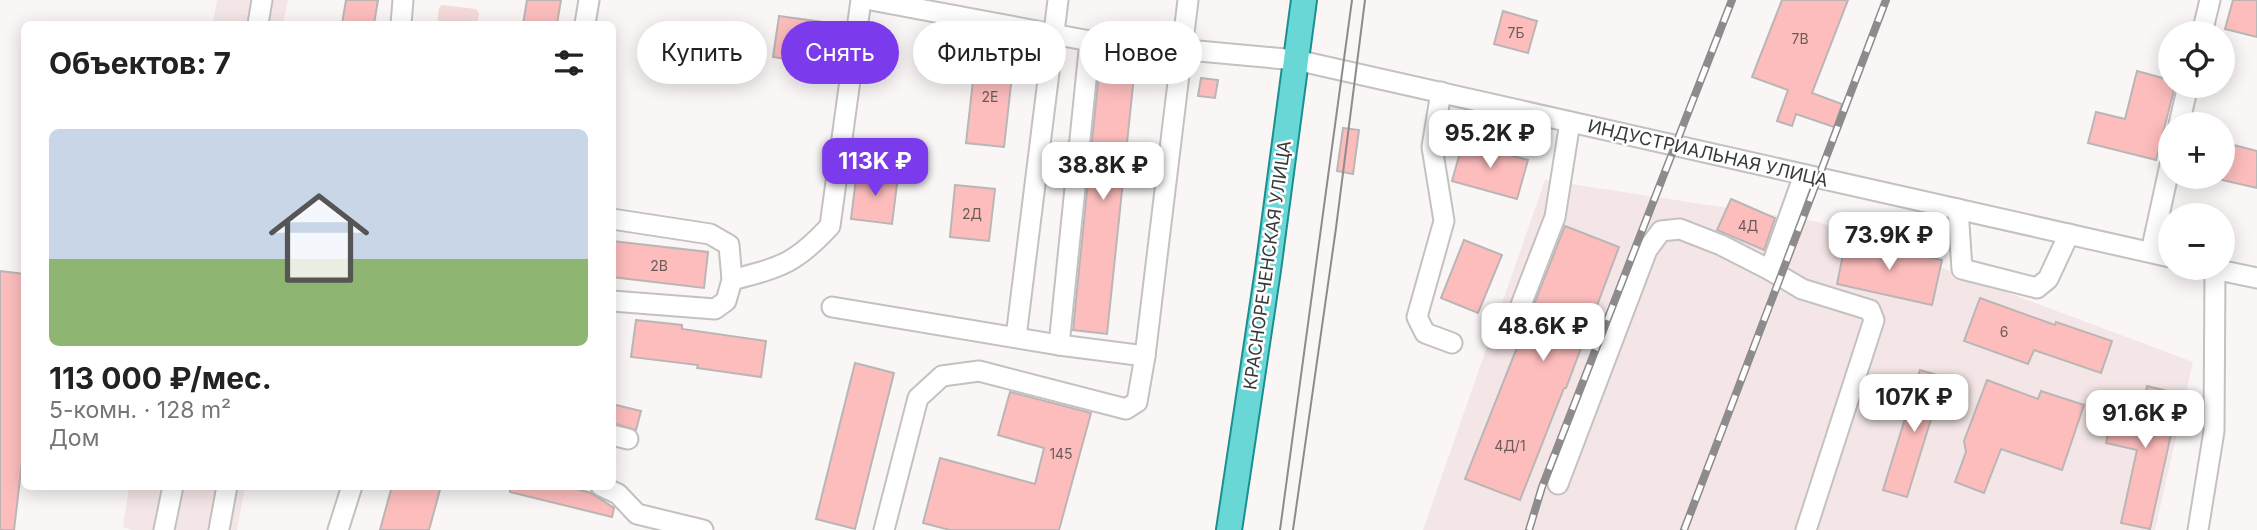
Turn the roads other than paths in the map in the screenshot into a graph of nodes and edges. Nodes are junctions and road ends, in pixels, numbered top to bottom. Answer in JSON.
{"nodes":[{"id":1,"x":262,"y":0,"type":"edge"},
{"id":2,"x":403,"y":0,"type":"edge"},
{"id":3,"x":589,"y":0,"type":"edge"},
{"id":4,"x":861,"y":0,"type":"edge"},
{"id":5,"x":1058,"y":0,"type":"edge"},
{"id":6,"x":1188,"y":0,"type":"edge"},
{"id":7,"x":1304,"y":0,"type":"edge"},
{"id":8,"x":2210,"y":0,"type":"edge"},
{"id":9,"x":883,"y":1,"type":"edge"},
{"id":10,"x":258,"y":21,"type":"edge"},
{"id":11,"x":401,"y":21,"type":"edge"},
{"id":12,"x":586,"y":21,"type":"edge"},
{"id":13,"x":983,"y":21,"type":"edge"},
{"id":14,"x":1055,"y":21,"type":"edge"},
{"id":15,"x":1185,"y":21,"type":"edge"},
{"id":16,"x":2205,"y":21,"type":"edge"},
{"id":17,"x":1202,"y":53,"type":"edge"},
{"id":18,"x":1296,"y":60,"type":"junction"},
{"id":19,"x":1047,"y":84,"type":"edge"},
{"id":20,"x":1086,"y":84,"type":"edge"},
{"id":21,"x":1177,"y":84,"type":"edge"},
{"id":22,"x":1441,"y":92,"type":"junction"},
{"id":23,"x":1570,"y":122,"type":"junction"},
{"id":24,"x":1804,"y":175,"type":"junction"},
{"id":25,"x":2165,"y":189,"type":"edge"},
{"id":26,"x":1958,"y":209,"type":"junction"},
{"id":27,"x":616,"y":220,"type":"edge"},
{"id":28,"x":2069,"y":234,"type":"junction"},
{"id":29,"x":2151,"y":252,"type":"junction"},
{"id":30,"x":2158,"y":254,"type":"edge"},
{"id":31,"x":1770,"y":270,"type":"junction"},
{"id":32,"x":2235,"y":274,"type":"edge"},
{"id":33,"x":2257,"y":278,"type":"edge"},
{"id":34,"x":732,"y":280,"type":"junction"},
{"id":35,"x":2212,"y":280,"type":"edge"},
{"id":36,"x":616,"y":301,"type":"edge"},
{"id":37,"x":832,"y":307,"type":"dead end"},
{"id":38,"x":1509,"y":336,"type":"dead end"},
{"id":39,"x":1016,"y":337,"type":"junction"},
{"id":40,"x":1452,"y":343,"type":"dead end"},
{"id":41,"x":1059,"y":345,"type":"junction"},
{"id":42,"x":1145,"y":356,"type":"junction"},
{"id":43,"x":1558,"y":484,"type":"dead end"},
{"id":44,"x":172,"y":490,"type":"edge"},
{"id":45,"x":226,"y":490,"type":"edge"},
{"id":46,"x":351,"y":490,"type":"edge"},
{"id":47,"x":610,"y":490,"type":"edge"},
{"id":48,"x":164,"y":530,"type":"edge"},
{"id":49,"x":219,"y":530,"type":"edge"},
{"id":50,"x":338,"y":530,"type":"edge"},
{"id":51,"x":703,"y":530,"type":"edge"},
{"id":52,"x":884,"y":530,"type":"edge"},
{"id":53,"x":1229,"y":530,"type":"edge"},
{"id":54,"x":1806,"y":530,"type":"edge"},
{"id":55,"x":2199,"y":530,"type":"edge"}],
"edges":[{"from":1,"to":10,"type":"street"},
{"from":2,"to":11,"type":"street"},
{"from":3,"to":12,"type":"street"},
{"from":4,"to":34,"type":"street"},
{"from":5,"to":14,"type":"street"},
{"from":6,"to":15,"type":"street"},
{"from":7,"to":18,"type":"main road","name":"КРАСНОРЕЧЕНСКАЯ УЛИЦА"},
{"from":8,"to":16,"type":"street"},
{"from":9,"to":13,"type":"street","name":"ИНДУСТРИАЛЬНАЯ УЛИЦА"},
{"from":17,"to":18,"type":"street","name":"ИНДУСТРИАЛЬНАЯ УЛИЦА"},
{"from":18,"to":22,"type":"street","name":"ИНДУСТРИАЛЬНАЯ УЛИЦА"},
{"from":18,"to":53,"type":"main road","name":"КРАСНОРЕЧЕНСКАЯ УЛИЦА"},
{"from":19,"to":39,"type":"street"},
{"from":20,"to":41,"type":"street"},
{"from":21,"to":42,"type":"street"},
{"from":22,"to":23,"type":"street","name":"ИНДУСТРИАЛЬНАЯ УЛИЦА"},
{"from":22,"to":40,"type":"street"},
{"from":23,"to":24,"type":"street","name":"ИНДУСТРИАЛЬНАЯ УЛИЦА"},
{"from":23,"to":38,"type":"street"},
{"from":24,"to":26,"type":"street","name":"ИНДУСТРИАЛЬНАЯ УЛИЦА"},
{"from":24,"to":31,"type":"street"},
{"from":25,"to":29,"type":"street"},
{"from":26,"to":28,"type":"street","name":"ИНДУСТРИАЛЬНАЯ УЛИЦА"},
{"from":26,"to":28,"type":"street"},
{"from":27,"to":34,"type":"street"},
{"from":28,"to":29,"type":"street","name":"ИНДУСТРИАЛЬНАЯ УЛИЦА"},
{"from":29,"to":30,"type":"street","name":"ИНДУСТРИАЛЬНАЯ УЛИЦА"},
{"from":31,"to":43,"type":"street"},
{"from":31,"to":54,"type":"street"},
{"from":32,"to":33,"type":"street"},
{"from":34,"to":36,"type":"street"},
{"from":35,"to":55,"type":"street"},
{"from":37,"to":39,"type":"street"},
{"from":39,"to":41,"type":"street"},
{"from":41,"to":42,"type":"street"},
{"from":42,"to":52,"type":"street"},
{"from":44,"to":48,"type":"street"},
{"from":45,"to":49,"type":"street"},
{"from":46,"to":50,"type":"street"},
{"from":47,"to":51,"type":"street"}]}
